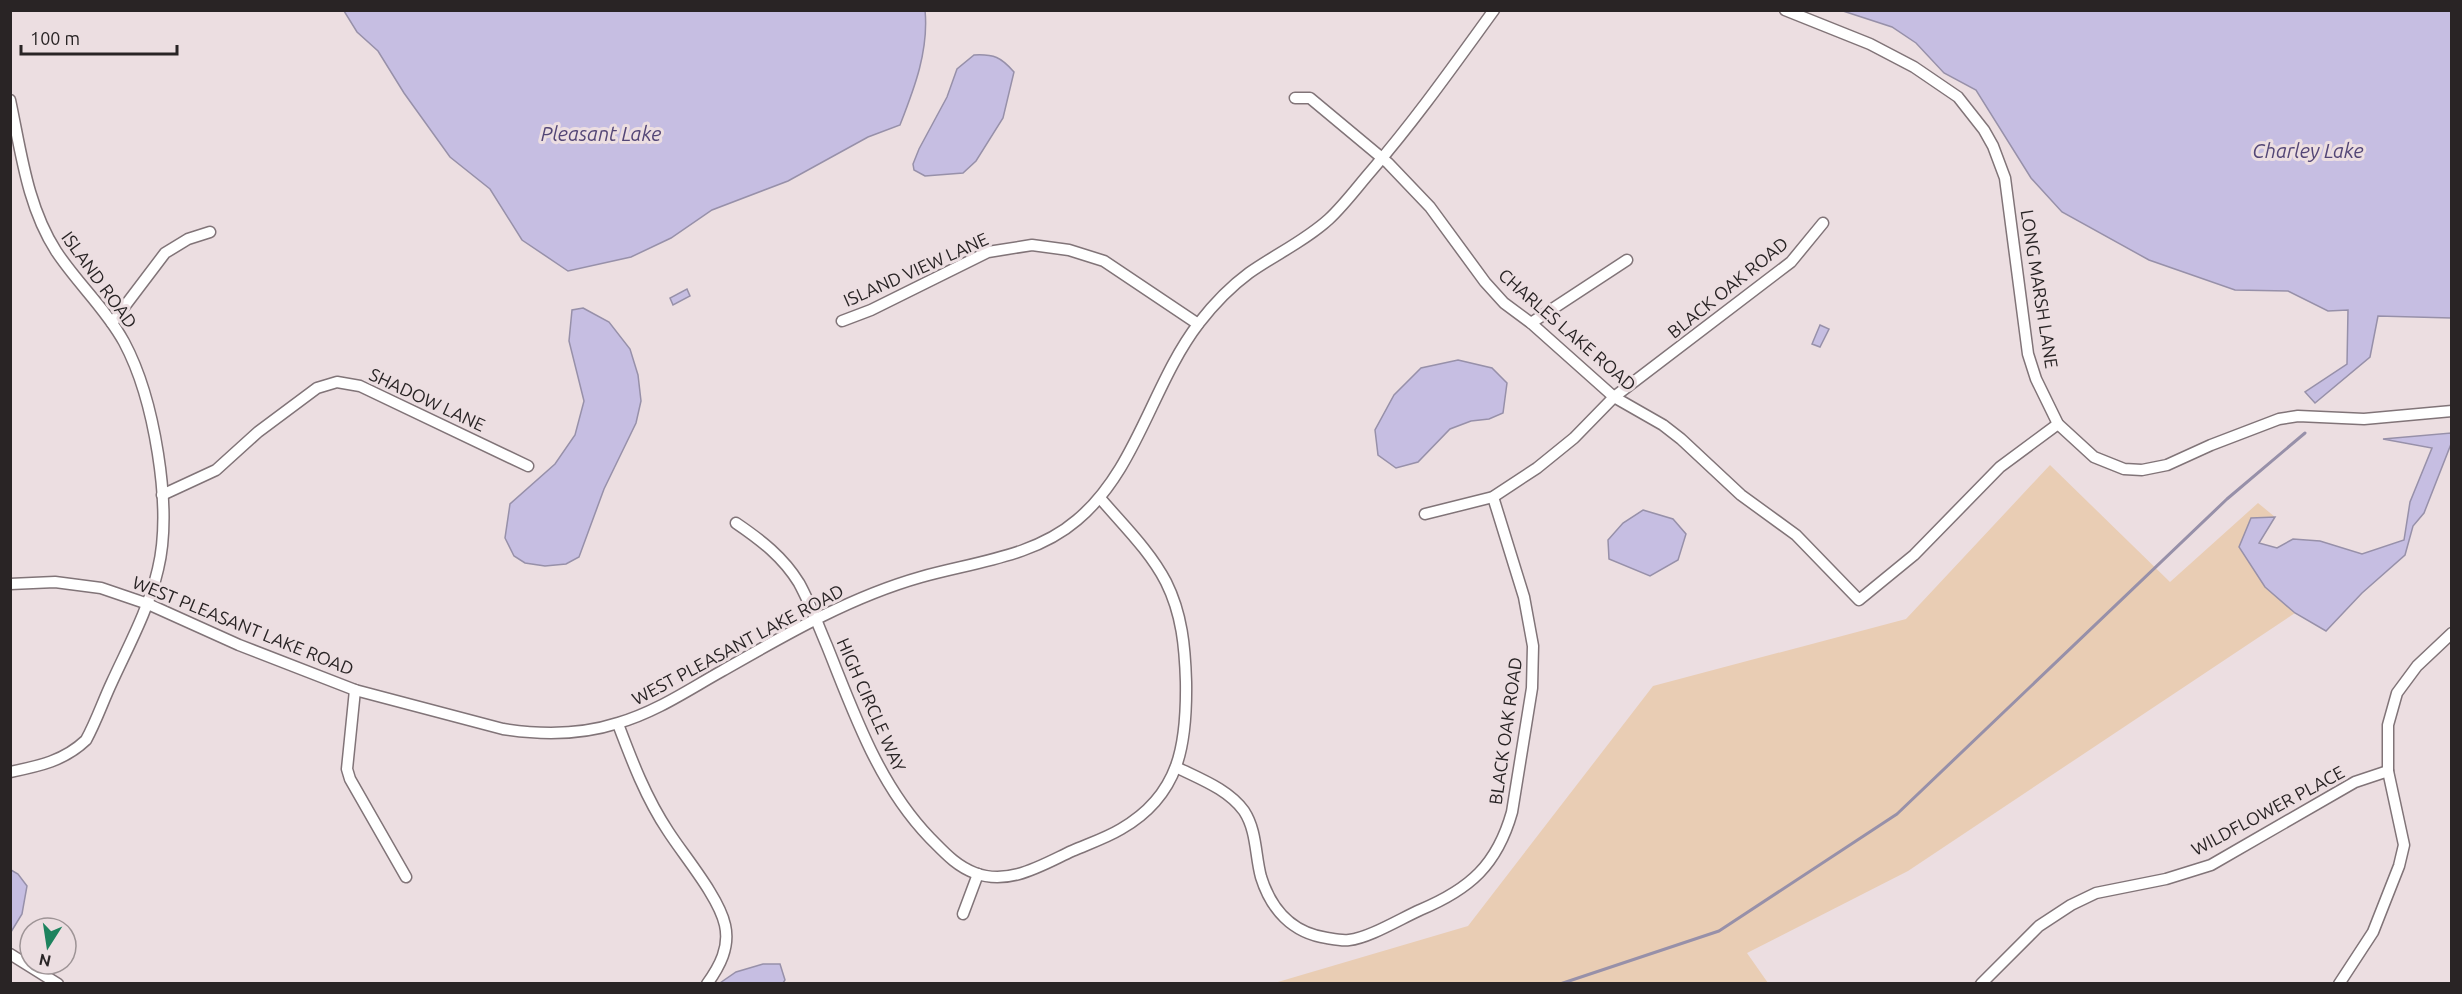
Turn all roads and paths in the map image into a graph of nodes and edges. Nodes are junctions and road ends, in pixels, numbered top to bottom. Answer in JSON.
{"nodes":[{"id":1,"x":1494,"y":10,"type":"edge"},
{"id":2,"x":1785,"y":10,"type":"edge"},
{"id":3,"x":1295,"y":98,"type":"dead end"},
{"id":4,"x":10,"y":100,"type":"edge"},
{"id":5,"x":1382,"y":158,"type":"junction"},
{"id":6,"x":1823,"y":223,"type":"dead end"},
{"id":7,"x":210,"y":232,"type":"dead end"},
{"id":8,"x":1627,"y":260,"type":"dead end"},
{"id":9,"x":842,"y":321,"type":"dead end"},
{"id":10,"x":112,"y":323,"type":"junction"},
{"id":11,"x":1531,"y":323,"type":"junction"},
{"id":12,"x":1198,"y":324,"type":"junction"},
{"id":13,"x":1614,"y":397,"type":"junction"},
{"id":14,"x":2451,"y":411,"type":"edge"},
{"id":15,"x":2058,"y":424,"type":"junction"},
{"id":16,"x":528,"y":466,"type":"dead end"},
{"id":17,"x":162,"y":495,"type":"junction"},
{"id":18,"x":1493,"y":497,"type":"junction"},
{"id":19,"x":1100,"y":498,"type":"junction"},
{"id":20,"x":1425,"y":514,"type":"dead end"},
{"id":21,"x":736,"y":523,"type":"dead end"},
{"id":22,"x":10,"y":584,"type":"edge"},
{"id":23,"x":148,"y":604,"type":"junction"},
{"id":24,"x":816,"y":620,"type":"junction"},
{"id":25,"x":2451,"y":633,"type":"edge"},
{"id":26,"x":356,"y":690,"type":"junction"},
{"id":27,"x":618,"y":724,"type":"junction"},
{"id":28,"x":1176,"y":767,"type":"junction"},
{"id":29,"x":2388,"y":771,"type":"junction"},
{"id":30,"x":10,"y":772,"type":"edge"},
{"id":31,"x":978,"y":874,"type":"junction"},
{"id":32,"x":406,"y":877,"type":"dead end"},
{"id":33,"x":963,"y":914,"type":"dead end"},
{"id":34,"x":10,"y":954,"type":"edge"},
{"id":35,"x":58,"y":984,"type":"edge"},
{"id":36,"x":707,"y":984,"type":"edge"},
{"id":37,"x":1981,"y":984,"type":"edge"},
{"id":38,"x":2339,"y":984,"type":"edge"}],
"edges":[{"from":1,"to":5,"type":"street","name":"WEST PLEASANT LAKE ROAD"},
{"from":2,"to":15,"type":"street","name":"LONG MARSH LANE"},
{"from":3,"to":5,"type":"street","name":"CHARLES LAKE ROAD"},
{"from":4,"to":10,"type":"street","name":"ISLAND ROAD"},
{"from":5,"to":11,"type":"street","name":"CHARLES LAKE ROAD"},
{"from":5,"to":12,"type":"street","name":"WEST PLEASANT LAKE ROAD"},
{"from":6,"to":13,"type":"street","name":"BLACK OAK ROAD"},
{"from":7,"to":10,"type":"street"},
{"from":8,"to":11,"type":"street"},
{"from":9,"to":12,"type":"street","name":"ISLAND VIEW LANE"},
{"from":10,"to":17,"type":"street","name":"ISLAND ROAD"},
{"from":11,"to":13,"type":"street","name":"CHARLES LAKE ROAD"},
{"from":12,"to":19,"type":"street","name":"WEST PLEASANT LAKE ROAD"},
{"from":13,"to":15,"type":"street","name":"CHARLES LAKE ROAD"},
{"from":13,"to":18,"type":"street","name":"BLACK OAK ROAD"},
{"from":14,"to":15,"type":"street"},
{"from":16,"to":17,"type":"street","name":"SHADOW LANE"},
{"from":17,"to":23,"type":"street","name":"ISLAND ROAD"},
{"from":18,"to":20,"type":"street"},
{"from":18,"to":28,"type":"street","name":"BLACK OAK ROAD"},
{"from":19,"to":24,"type":"street","name":"WEST PLEASANT LAKE ROAD"},
{"from":19,"to":28,"type":"street","name":"HIGH CIRCLE WAY"},
{"from":21,"to":24,"type":"street","name":"HIGH CIRCLE WAY"},
{"from":22,"to":23,"type":"street","name":"WEST PLEASANT LAKE ROAD"},
{"from":23,"to":26,"type":"street","name":"WEST PLEASANT LAKE ROAD"},
{"from":23,"to":30,"type":"street","name":"ISLAND ROAD"},
{"from":24,"to":27,"type":"street","name":"WEST PLEASANT LAKE ROAD"},
{"from":24,"to":31,"type":"street","name":"HIGH CIRCLE WAY"},
{"from":25,"to":29,"type":"street"},
{"from":26,"to":27,"type":"street","name":"WEST PLEASANT LAKE ROAD"},
{"from":26,"to":32,"type":"street"},
{"from":27,"to":36,"type":"street"},
{"from":28,"to":31,"type":"street","name":"HIGH CIRCLE WAY"},
{"from":29,"to":37,"type":"street","name":"WILDFLOWER PLACE"},
{"from":29,"to":38,"type":"street"},
{"from":31,"to":33,"type":"street"},
{"from":34,"to":35,"type":"street"}]}
